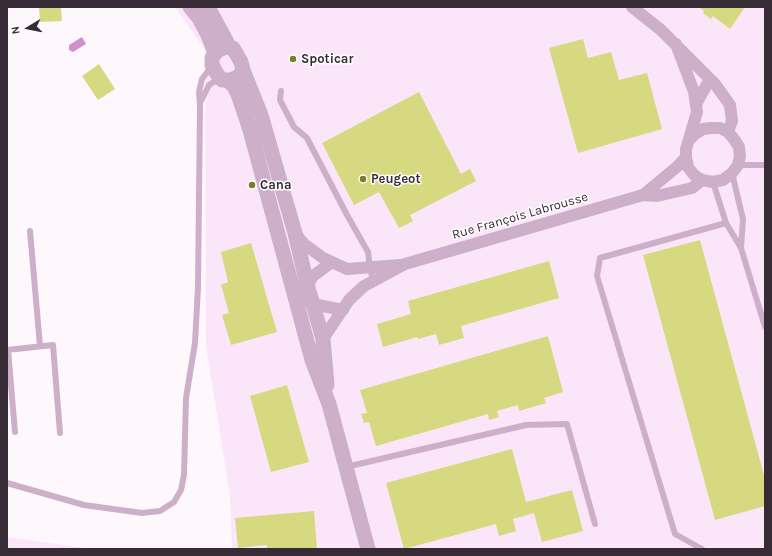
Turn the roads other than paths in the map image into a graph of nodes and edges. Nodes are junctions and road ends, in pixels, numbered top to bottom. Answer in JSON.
{"nodes":[{"id":1,"x":190,"y":7,"type":"edge"},
{"id":2,"x":208,"y":7,"type":"edge"},
{"id":3,"x":632,"y":7,"type":"edge"},
{"id":4,"x":676,"y":44,"type":"junction"},
{"id":5,"x":230,"y":48,"type":"junction"},
{"id":6,"x":218,"y":69,"type":"junction"},
{"id":7,"x":243,"y":70,"type":"junction"},
{"id":8,"x":710,"y":79,"type":"junction"},
{"id":9,"x":281,"y":91,"type":"dead end"},
{"id":10,"x":200,"y":104,"type":"junction"},
{"id":11,"x":696,"y":104,"type":"junction"},
{"id":12,"x":728,"y":132,"type":"junction"},
{"id":13,"x":690,"y":140,"type":"junction"},
{"id":14,"x":686,"y":157,"type":"junction"},
{"id":15,"x":765,"y":166,"type":"edge"},
{"id":16,"x":735,"y":169,"type":"junction"},
{"id":17,"x":708,"y":181,"type":"junction"},
{"id":18,"x":643,"y":195,"type":"junction"},
{"id":19,"x":726,"y":223,"type":"junction"},
{"id":20,"x":276,"y":226,"type":"junction"},
{"id":21,"x":30,"y":231,"type":"dead end"},
{"id":22,"x":295,"y":233,"type":"junction"},
{"id":23,"x":741,"y":248,"type":"junction"},
{"id":24,"x":332,"y":262,"type":"junction"},
{"id":25,"x":405,"y":264,"type":"junction"},
{"id":26,"x":370,"y":267,"type":"junction"},
{"id":27,"x":373,"y":281,"type":"junction"},
{"id":28,"x":307,"y":295,"type":"junction"},
{"id":29,"x":343,"y":310,"type":"junction"},
{"id":30,"x":765,"y":327,"type":"edge"},
{"id":31,"x":304,"y":331,"type":"junction"},
{"id":32,"x":323,"y":339,"type":"junction"},
{"id":33,"x":40,"y":346,"type":"junction"},
{"id":34,"x":7,"y":350,"type":"edge"},
{"id":35,"x":329,"y":404,"type":"junction"},
{"id":36,"x":15,"y":432,"type":"dead end"},
{"id":37,"x":60,"y":433,"type":"dead end"},
{"id":38,"x":346,"y":467,"type":"junction"},
{"id":39,"x":7,"y":483,"type":"edge"},
{"id":40,"x":595,"y":524,"type":"dead end"},
{"id":41,"x":368,"y":549,"type":"edge"},
{"id":42,"x":702,"y":549,"type":"edge"}],
"edges":[{"from":1,"to":6,"type":"street"},
{"from":2,"to":5,"type":"street"},
{"from":3,"to":4,"type":"street"},
{"from":4,"to":8,"type":"street"},
{"from":4,"to":11,"type":"street"},
{"from":5,"to":6,"type":"street"},
{"from":5,"to":7,"type":"street"},
{"from":6,"to":7,"type":"street"},
{"from":6,"to":10,"type":"lane"},
{"from":6,"to":10,"type":"lane"},
{"from":6,"to":20,"type":"street"},
{"from":7,"to":22,"type":"street"},
{"from":8,"to":11,"type":"street"},
{"from":8,"to":12,"type":"street"},
{"from":9,"to":26,"type":"lane"},
{"from":10,"to":39,"type":"lane"},
{"from":11,"to":13,"type":"street"},
{"from":12,"to":13,"type":"street"},
{"from":12,"to":16,"type":"street"},
{"from":13,"to":14,"type":"street"},
{"from":14,"to":17,"type":"street"},
{"from":14,"to":18,"type":"street","name":"Rue François Labrousse"},
{"from":15,"to":16,"type":"lane"},
{"from":16,"to":17,"type":"street","name":"Rue François Labrousse"},
{"from":16,"to":23,"type":"lane"},
{"from":17,"to":18,"type":"street","name":"Rue François Labrousse"},
{"from":17,"to":19,"type":"lane"},
{"from":18,"to":25,"type":"street","name":"Rue François Labrousse"},
{"from":19,"to":23,"type":"lane"},
{"from":19,"to":42,"type":"lane"},
{"from":20,"to":28,"type":"street"},
{"from":20,"to":31,"type":"street"},
{"from":21,"to":33,"type":"lane"},
{"from":22,"to":24,"type":"street","name":"Rue François Labrousse"},
{"from":22,"to":28,"type":"street"},
{"from":23,"to":30,"type":"lane"},
{"from":24,"to":26,"type":"street","name":"Rue François Labrousse"},
{"from":24,"to":28,"type":"street"},
{"from":25,"to":26,"type":"street","name":"Rue François Labrousse"},
{"from":25,"to":27,"type":"street","name":"Rue François Labrousse"},
{"from":26,"to":27,"type":"lane"},
{"from":27,"to":29,"type":"street","name":"Rue François Labrousse"},
{"from":28,"to":29,"type":"street"},
{"from":28,"to":31,"type":"street"},
{"from":28,"to":32,"type":"street"},
{"from":29,"to":32,"type":"street","name":"Rue François Labrousse"},
{"from":31,"to":35,"type":"street"},
{"from":32,"to":35,"type":"street"},
{"from":33,"to":34,"type":"lane"},
{"from":33,"to":37,"type":"lane"},
{"from":34,"to":36,"type":"lane"},
{"from":35,"to":38,"type":"street"},
{"from":38,"to":40,"type":"lane"},
{"from":38,"to":41,"type":"street"}]}
